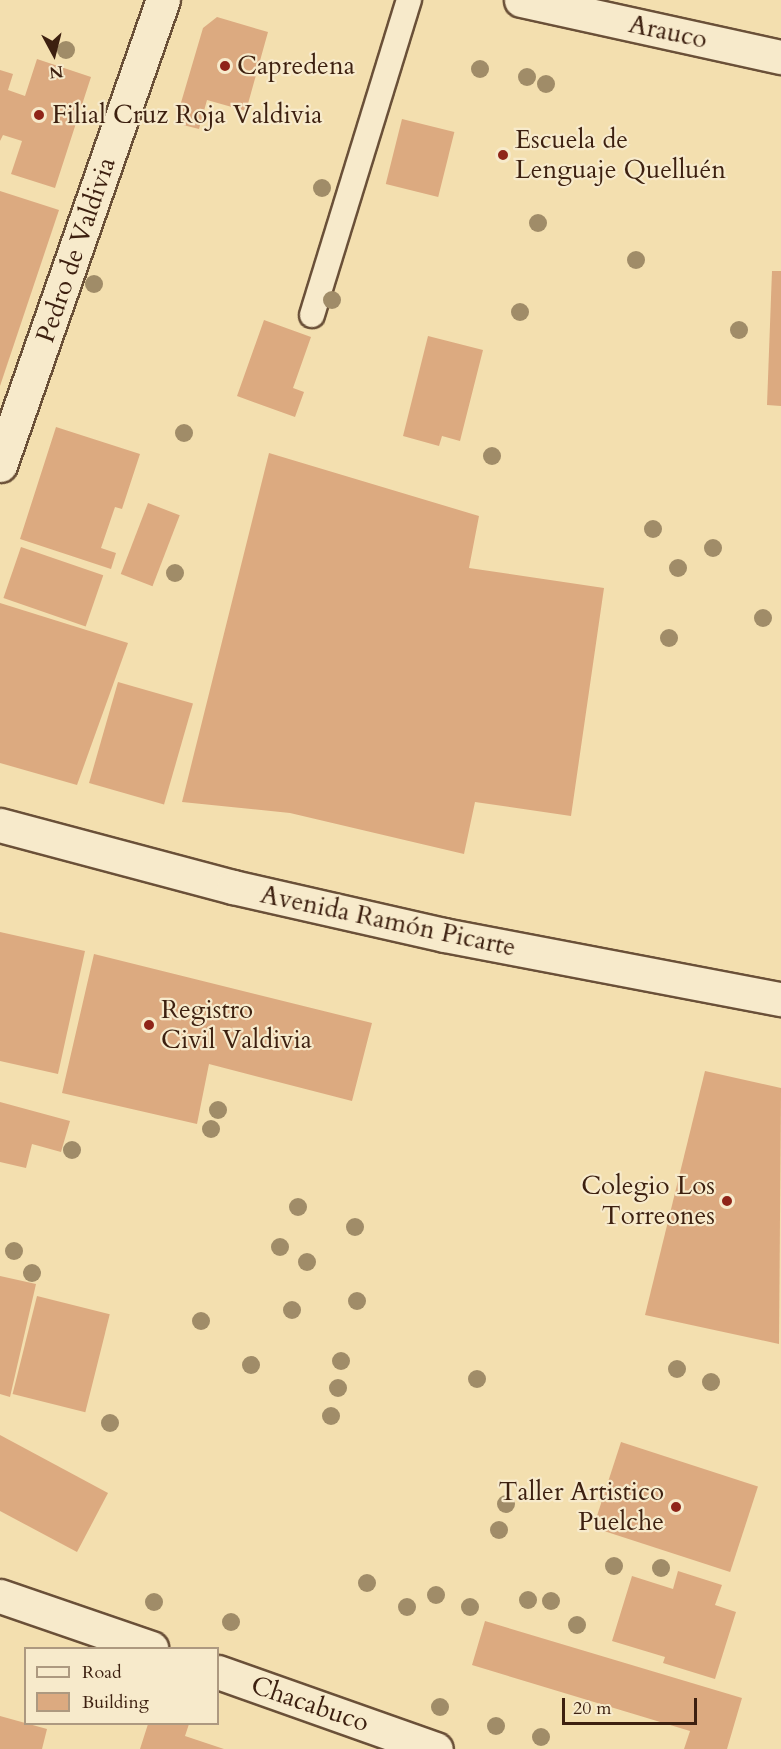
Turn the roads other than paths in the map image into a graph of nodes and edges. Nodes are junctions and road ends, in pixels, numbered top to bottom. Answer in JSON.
{"nodes":[{"id":1,"x":163,"y":0,"type":"edge"},
{"id":2,"x":409,"y":0,"type":"edge"},
{"id":3,"x":520,"y":0,"type":"edge"},
{"id":4,"x":781,"y":57,"type":"edge"},
{"id":5,"x":312,"y":315,"type":"dead end"},
{"id":6,"x":0,"y":465,"type":"edge"},
{"id":7,"x":0,"y":825,"type":"edge"},
{"id":8,"x":781,"y":999,"type":"edge"},
{"id":9,"x":0,"y":1596,"type":"edge"},
{"id":10,"x":148,"y":1647,"type":"edge"},
{"id":11,"x":219,"y":1672,"type":"edge"},
{"id":12,"x":436,"y":1749,"type":"edge"}],
"edges":[{"from":1,"to":6,"type":"street","name":"Pedro de Valdivia"},
{"from":2,"to":5,"type":"lane"},
{"from":3,"to":4,"type":"street","name":"Arauco"},
{"from":7,"to":8,"type":"street","name":"Avenida Ramón Picarte"},
{"from":9,"to":10,"type":"street"},
{"from":11,"to":12,"type":"street","name":"Chacabuco"}]}
